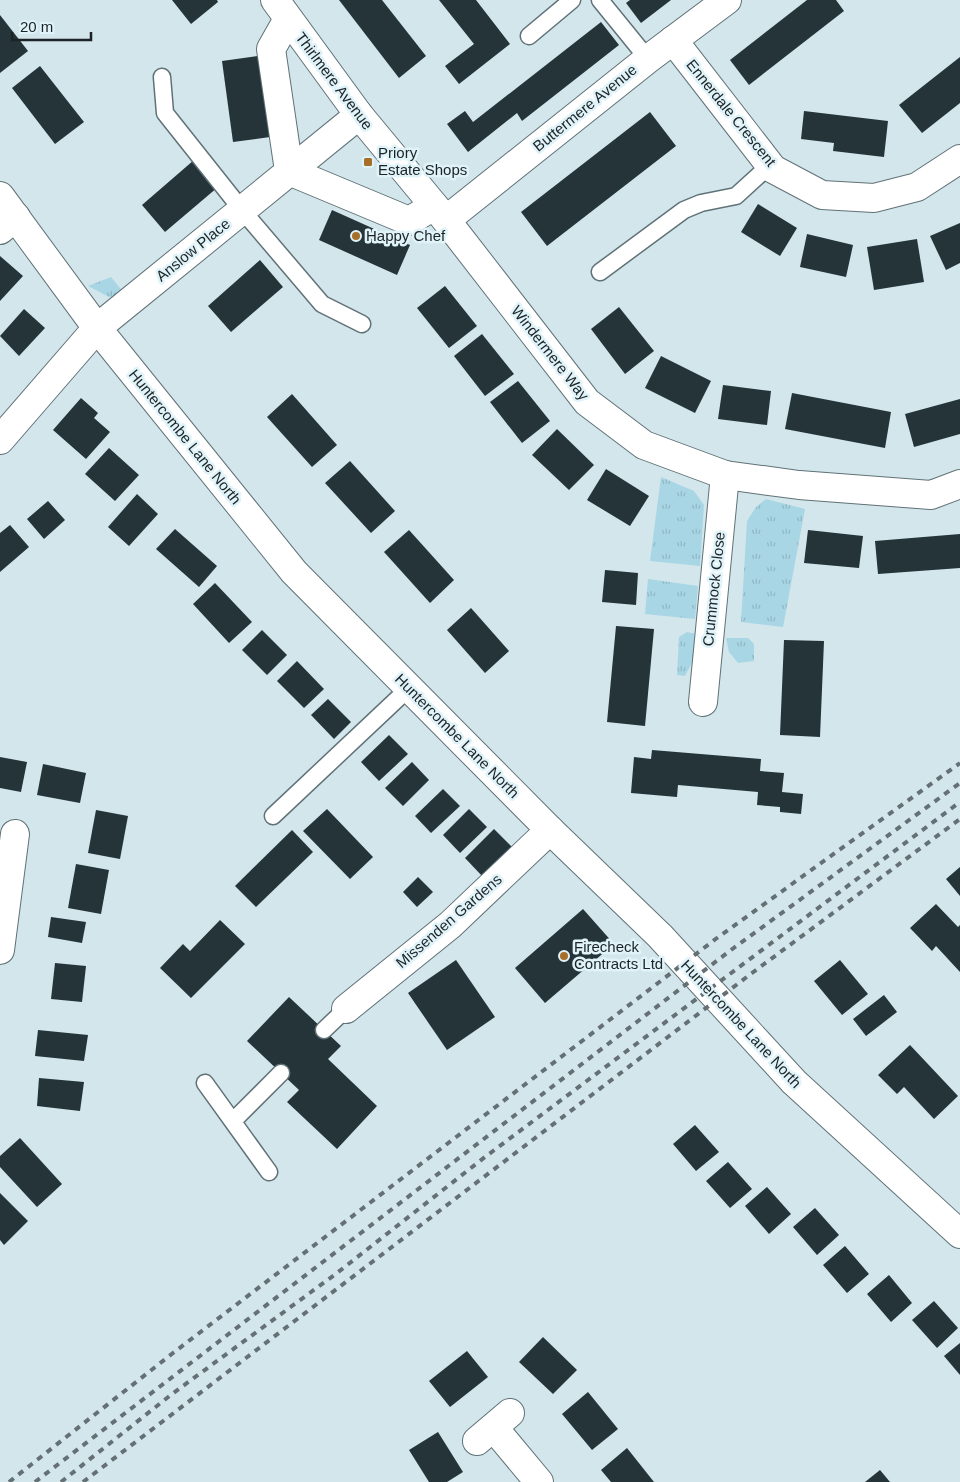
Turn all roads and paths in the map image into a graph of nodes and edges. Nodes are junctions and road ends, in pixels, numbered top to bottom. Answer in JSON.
{"nodes":[{"id":1,"x":572,"y":0,"type":"edge"},
{"id":2,"x":600,"y":0,"type":"edge"},
{"id":3,"x":727,"y":0,"type":"edge"},
{"id":4,"x":279,"y":5,"type":"edge"},
{"id":5,"x":529,"y":36,"type":"dead end"},
{"id":6,"x":674,"y":40,"type":"junction"},
{"id":7,"x":648,"y":59,"type":"junction"},
{"id":8,"x":162,"y":77,"type":"dead end"},
{"id":9,"x":359,"y":115,"type":"junction"},
{"id":10,"x":960,"y":159,"type":"edge"},
{"id":11,"x":770,"y":165,"type":"junction"},
{"id":12,"x":289,"y":172,"type":"junction"},
{"id":13,"x":0,"y":196,"type":"edge"},
{"id":14,"x":242,"y":210,"type":"junction"},
{"id":15,"x":440,"y":213,"type":"junction"},
{"id":16,"x":8,"y":224,"type":"edge"},
{"id":17,"x":600,"y":272,"type":"dead end"},
{"id":18,"x":362,"y":324,"type":"dead end"},
{"id":19,"x":97,"y":328,"type":"junction"},
{"id":20,"x":0,"y":440,"type":"edge"},
{"id":21,"x":726,"y":475,"type":"junction"},
{"id":22,"x":960,"y":484,"type":"edge"},
{"id":23,"x":409,"y":688,"type":"junction"},
{"id":24,"x":703,"y":702,"type":"dead end"},
{"id":25,"x":273,"y":816,"type":"dead end"},
{"id":26,"x":550,"y":830,"type":"junction"},
{"id":27,"x":15,"y":834,"type":"dead end"},
{"id":28,"x":0,"y":950,"type":"edge"},
{"id":29,"x":346,"y":1009,"type":"joint"},
{"id":30,"x":324,"y":1030,"type":"dead end"},
{"id":31,"x":281,"y":1073,"type":"dead end"},
{"id":32,"x":205,"y":1083,"type":"dead end"},
{"id":33,"x":234,"y":1120,"type":"junction"},
{"id":34,"x":269,"y":1172,"type":"dead end"},
{"id":35,"x":960,"y":1234,"type":"edge"},
{"id":36,"x":494,"y":1428,"type":"dead end"},
{"id":37,"x":540,"y":1482,"type":"edge"}],
"edges":[{"from":1,"to":5,"type":"lane"},
{"from":2,"to":7,"type":"lane"},
{"from":3,"to":6,"type":"street","name":"Buttermere Avenue"},
{"from":4,"to":9,"type":"street","name":"Thirlmere Avenue"},
{"from":4,"to":12,"type":"street"},
{"from":6,"to":7,"type":"street","name":"Buttermere Avenue"},
{"from":6,"to":11,"type":"street","name":"Ennerdale Crescent"},
{"from":7,"to":15,"type":"street","name":"Buttermere Avenue"},
{"from":8,"to":14,"type":"lane"},
{"from":9,"to":12,"type":"street","name":"Anslow Place"},
{"from":9,"to":15,"type":"street","name":"Thirlmere Avenue"},
{"from":10,"to":11,"type":"street","name":"Ennerdale Crescent"},
{"from":11,"to":17,"type":"lane"},
{"from":12,"to":14,"type":"street","name":"Anslow Place"},
{"from":12,"to":15,"type":"street"},
{"from":13,"to":16,"type":"street","name":"Huntercombe Lane North"},
{"from":14,"to":18,"type":"lane"},
{"from":14,"to":19,"type":"street","name":"Anslow Place"},
{"from":15,"to":21,"type":"street","name":"Windermere Way"},
{"from":16,"to":19,"type":"street","name":"Huntercombe Lane North"},
{"from":19,"to":20,"type":"street","name":"Anslow Place"},
{"from":19,"to":23,"type":"street","name":"Huntercombe Lane North"},
{"from":21,"to":22,"type":"street","name":"Windermere Way"},
{"from":21,"to":24,"type":"street","name":"Crummock Close"},
{"from":23,"to":25,"type":"lane"},
{"from":23,"to":26,"type":"street","name":"Huntercombe Lane North"},
{"from":26,"to":29,"type":"street","name":"Missenden Gardens"},
{"from":26,"to":35,"type":"street","name":"Huntercombe Lane North"},
{"from":27,"to":28,"type":"street"},
{"from":29,"to":30,"type":"lane"},
{"from":31,"to":33,"type":"lane"},
{"from":32,"to":33,"type":"lane"},
{"from":33,"to":34,"type":"lane"},
{"from":36,"to":37,"type":"street"}]}
